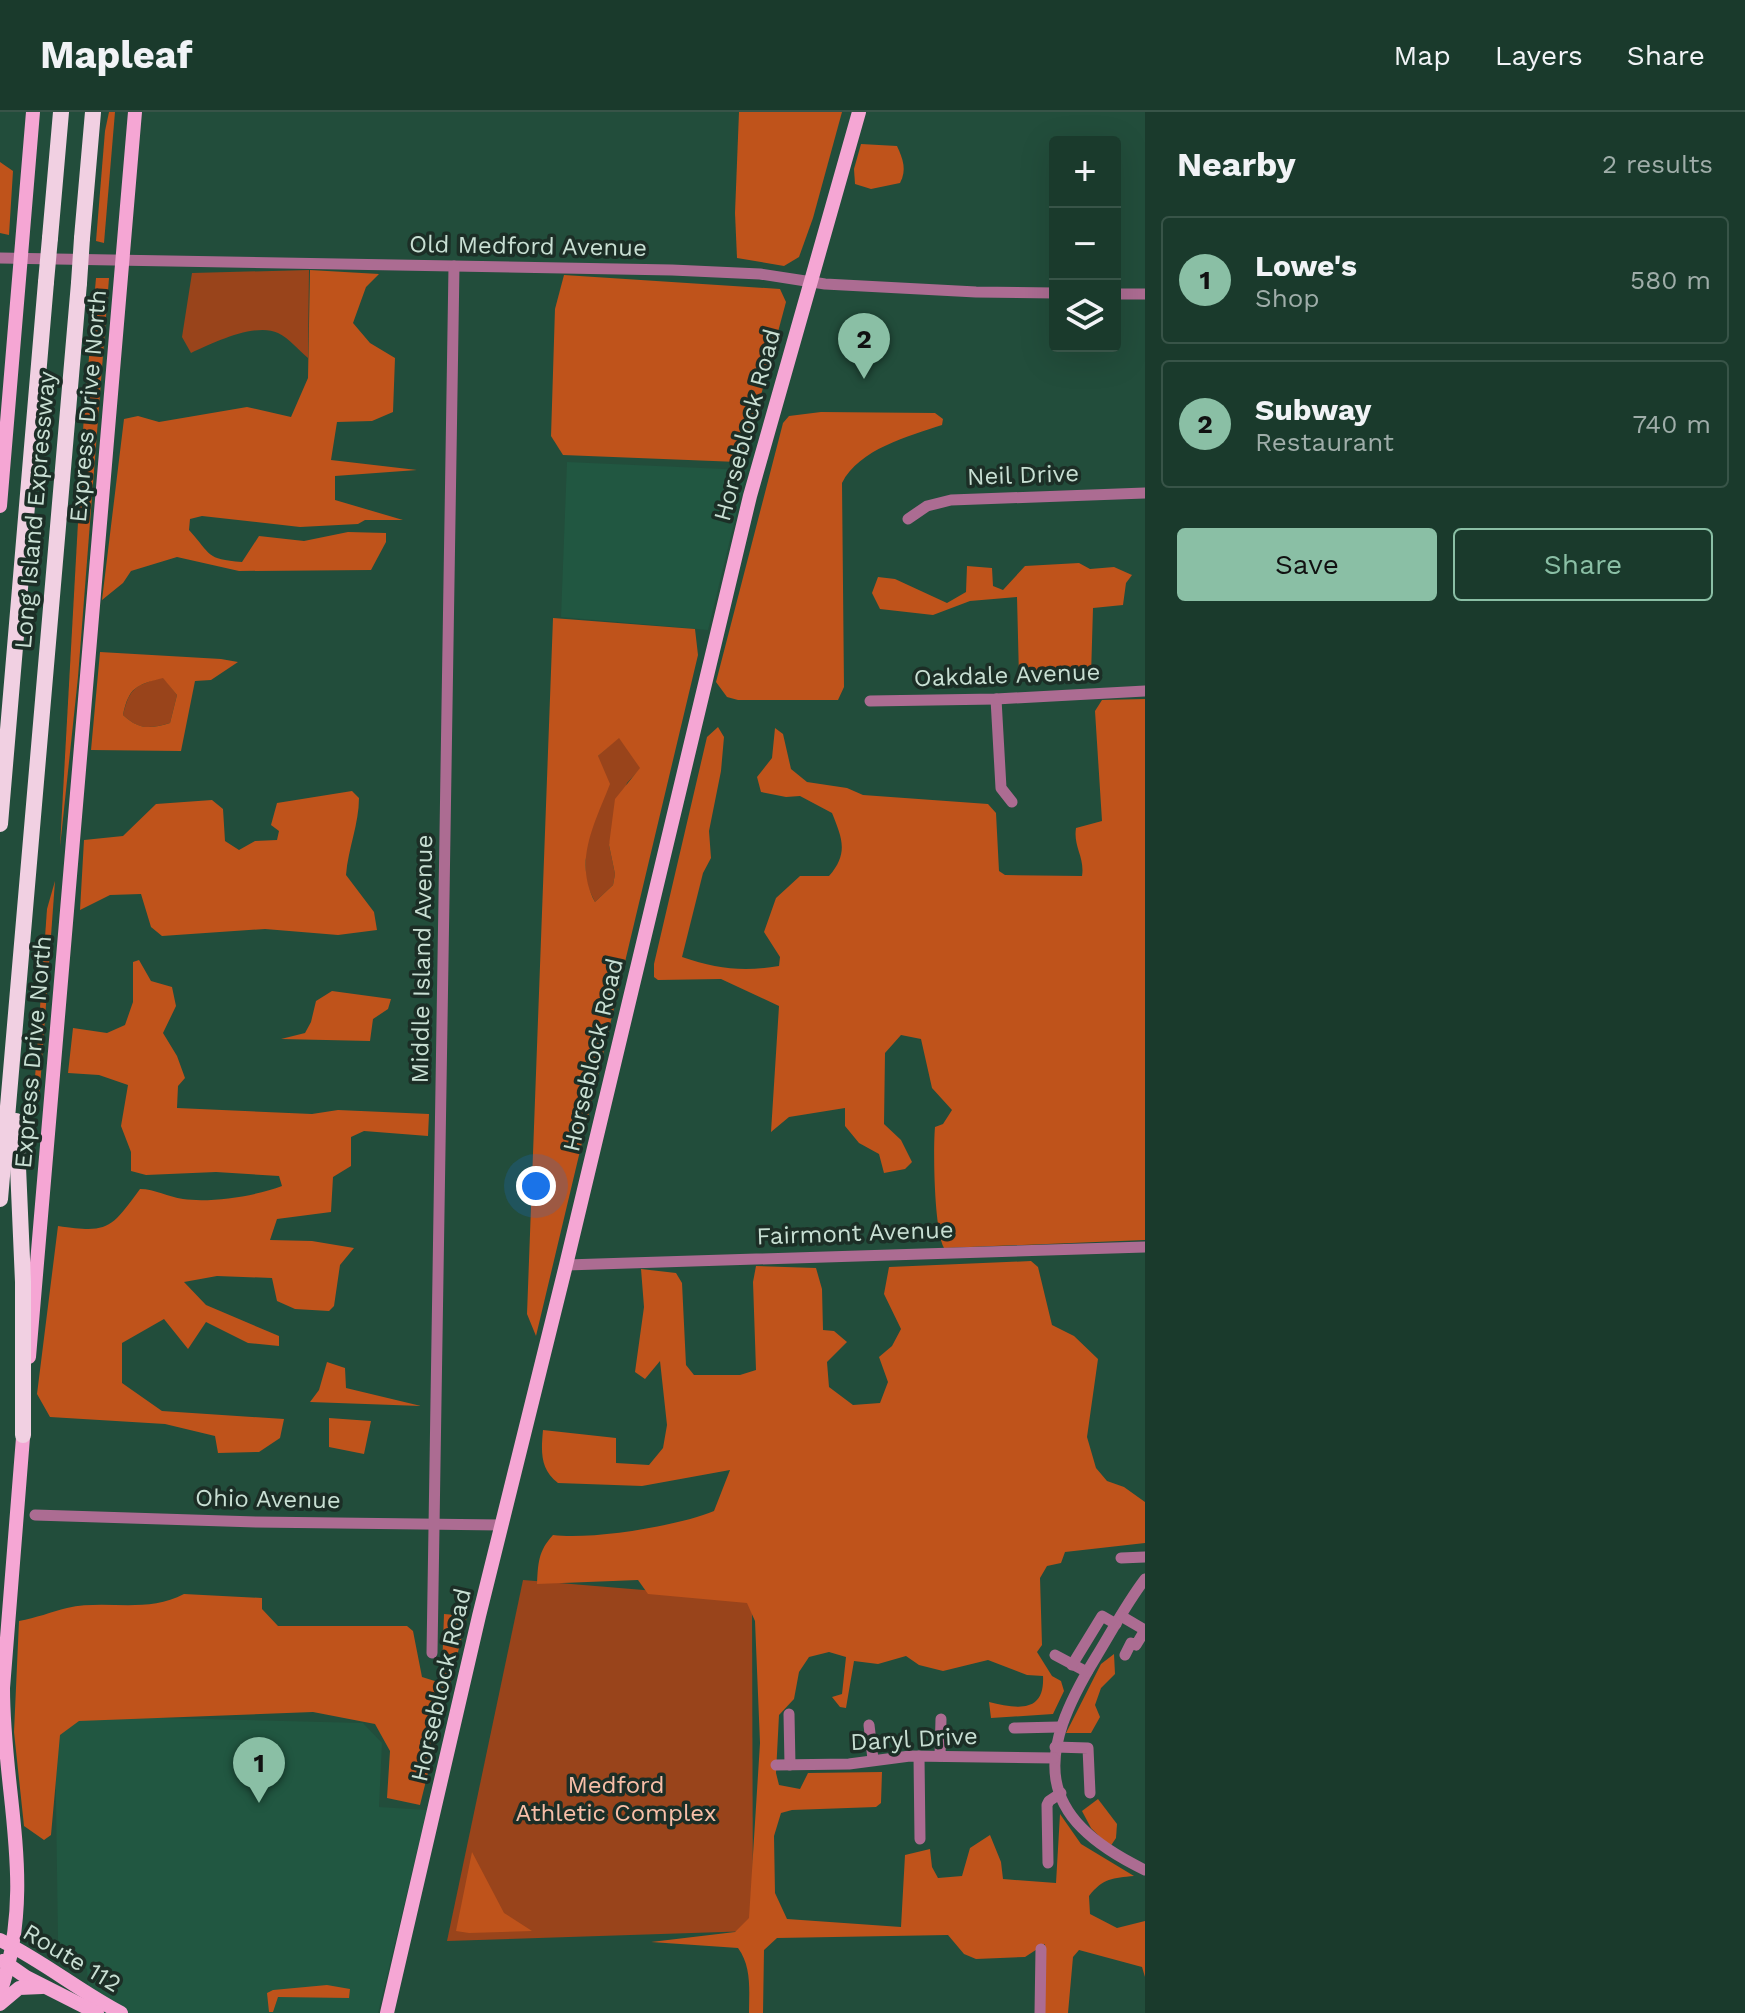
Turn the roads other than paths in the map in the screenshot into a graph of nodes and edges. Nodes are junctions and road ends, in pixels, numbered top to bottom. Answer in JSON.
{"nodes":[{"id":1,"x":33,"y":112,"type":"edge"},
{"id":2,"x":61,"y":112,"type":"edge"},
{"id":3,"x":93,"y":112,"type":"edge"},
{"id":4,"x":135,"y":112,"type":"edge"},
{"id":5,"x":859,"y":112,"type":"edge"},
{"id":6,"x":0,"y":258,"type":"edge"},
{"id":7,"x":21,"y":258,"type":"junction"},
{"id":8,"x":123,"y":260,"type":"junction"},
{"id":9,"x":454,"y":266,"type":"junction"},
{"id":10,"x":810,"y":281,"type":"junction"},
{"id":11,"x":1049,"y":293,"type":"edge"},
{"id":12,"x":1121,"y":294,"type":"edge"},
{"id":13,"x":1145,"y":294,"type":"edge"},
{"id":14,"x":1145,"y":493,"type":"edge"},
{"id":15,"x":0,"y":506,"type":"edge"},
{"id":16,"x":908,"y":519,"type":"dead end"},
{"id":17,"x":1145,"y":691,"type":"edge"},
{"id":18,"x":996,"y":699,"type":"junction"},
{"id":19,"x":870,"y":701,"type":"dead end"},
{"id":20,"x":1012,"y":802,"type":"dead end"},
{"id":21,"x":0,"y":824,"type":"edge"},
{"id":22,"x":17,"y":1000,"type":"junction"},
{"id":23,"x":0,"y":1199,"type":"edge"},
{"id":24,"x":1145,"y":1247,"type":"edge"},
{"id":25,"x":566,"y":1265,"type":"junction"},
{"id":26,"x":23,"y":1435,"type":"junction"},
{"id":27,"x":35,"y":1515,"type":"dead end"},
{"id":28,"x":436,"y":1524,"type":"junction"},
{"id":29,"x":501,"y":1525,"type":"junction"},
{"id":30,"x":1145,"y":1557,"type":"edge"},
{"id":31,"x":1121,"y":1558,"type":"dead end"},
{"id":32,"x":1145,"y":1579,"type":"edge"},
{"id":33,"x":1119,"y":1620,"type":"junction"},
{"id":34,"x":432,"y":1653,"type":"dead end"},
{"id":35,"x":1055,"y":1655,"type":"dead end"},
{"id":36,"x":1125,"y":1655,"type":"dead end"},
{"id":37,"x":1072,"y":1665,"type":"junction"},
{"id":38,"x":1087,"y":1672,"type":"junction"},
{"id":39,"x":789,"y":1714,"type":"dead end"},
{"id":40,"x":941,"y":1719,"type":"dead end"},
{"id":41,"x":869,"y":1725,"type":"dead end"},
{"id":42,"x":1059,"y":1727,"type":"junction"},
{"id":43,"x":1014,"y":1728,"type":"dead end"},
{"id":44,"x":1054,"y":1752,"type":"junction"},
{"id":45,"x":919,"y":1756,"type":"junction"},
{"id":46,"x":940,"y":1756,"type":"junction"},
{"id":47,"x":873,"y":1759,"type":"junction"},
{"id":48,"x":776,"y":1765,"type":"dead end"},
{"id":49,"x":790,"y":1765,"type":"junction"},
{"id":50,"x":1061,"y":1793,"type":"junction"},
{"id":51,"x":1090,"y":1793,"type":"dead end"},
{"id":52,"x":920,"y":1839,"type":"dead end"},
{"id":53,"x":1048,"y":1863,"type":"dead end"},
{"id":54,"x":1145,"y":1870,"type":"edge"},
{"id":55,"x":7,"y":1944,"type":"edge"},
{"id":56,"x":1041,"y":1949,"type":"dead end"},
{"id":57,"x":4,"y":1962,"type":"edge"},
{"id":58,"x":46,"y":1988,"type":"junction"},
{"id":59,"x":0,"y":1993,"type":"edge"},
{"id":60,"x":0,"y":2004,"type":"edge"},
{"id":61,"x":97,"y":2013,"type":"edge"},
{"id":62,"x":121,"y":2013,"type":"edge"},
{"id":63,"x":387,"y":2013,"type":"edge"},
{"id":64,"x":1040,"y":2013,"type":"edge"}],
"edges":[{"from":1,"to":7,"type":"main road"},
{"from":2,"to":21,"type":"highway","name":"Long Island Expressway","bridge":true},
{"from":3,"to":22,"type":"highway","name":"Long Island Expressway","bridge":true},
{"from":4,"to":8,"type":"main road","name":"Express Drive North"},
{"from":5,"to":10,"type":"main road","name":"Horseblock Road"},
{"from":6,"to":7,"type":"street","name":"Old Medford Avenue"},
{"from":7,"to":8,"type":"street","name":"Old Medford Avenue"},
{"from":7,"to":15,"type":"main road"},
{"from":8,"to":9,"type":"street","name":"Old Medford Avenue"},
{"from":8,"to":26,"type":"main road","name":"Express Drive North"},
{"from":9,"to":10,"type":"street","name":"Old Medford Avenue"},
{"from":9,"to":28,"type":"street","name":"Middle Island Avenue"},
{"from":10,"to":11,"type":"street","name":"Old Medford Avenue"},
{"from":10,"to":25,"type":"main road","name":"Horseblock Road"},
{"from":12,"to":13,"type":"street"},
{"from":14,"to":16,"type":"street","name":"Neil Drive"},
{"from":17,"to":18,"type":"street","name":"Oakdale Avenue"},
{"from":18,"to":19,"type":"street","name":"Oakdale Avenue"},
{"from":18,"to":20,"type":"street"},
{"from":22,"to":23,"type":"highway","name":"Long Island Expressway"},
{"from":22,"to":26,"type":"highway"},
{"from":24,"to":25,"type":"street","name":"Fairmont Avenue"},
{"from":25,"to":29,"type":"main road","name":"Horseblock Road"},
{"from":26,"to":55,"type":"main road","name":"Express Drive North"},
{"from":27,"to":28,"type":"street","name":"Ohio Avenue"},
{"from":28,"to":29,"type":"street","name":"Ohio Avenue"},
{"from":28,"to":34,"type":"street","name":"Middle Island Avenue"},
{"from":29,"to":63,"type":"main road","name":"Horseblock Road"},
{"from":30,"to":31,"type":"street"},
{"from":32,"to":33,"type":"street"},
{"from":33,"to":36,"type":"street"},
{"from":33,"to":37,"type":"street"},
{"from":33,"to":38,"type":"street"},
{"from":35,"to":37,"type":"street"},
{"from":37,"to":38,"type":"street"},
{"from":38,"to":42,"type":"street"},
{"from":39,"to":49,"type":"street"},
{"from":40,"to":46,"type":"street"},
{"from":41,"to":47,"type":"street"},
{"from":42,"to":43,"type":"street"},
{"from":42,"to":44,"type":"street"},
{"from":44,"to":46,"type":"street","name":"Daryl Drive"},
{"from":44,"to":50,"type":"street"},
{"from":44,"to":51,"type":"street","name":"Daryl Drive"},
{"from":45,"to":46,"type":"street","name":"Daryl Drive"},
{"from":45,"to":47,"type":"street","name":"Daryl Drive"},
{"from":45,"to":52,"type":"street"},
{"from":47,"to":49,"type":"street","name":"Daryl Drive"},
{"from":48,"to":49,"type":"street","name":"Daryl Drive"},
{"from":50,"to":53,"type":"street"},
{"from":50,"to":54,"type":"street"},
{"from":55,"to":57,"type":"main road","name":"Express Drive North"},
{"from":55,"to":62,"type":"main road","name":"Route 112"},
{"from":56,"to":64,"type":"street"},
{"from":57,"to":58,"type":"main road","name":"Route 112"},
{"from":57,"to":59,"type":"main road","name":"Express Drive North"},
{"from":58,"to":60,"type":"main road"},
{"from":58,"to":61,"type":"main road","name":"Route 112"}]}
